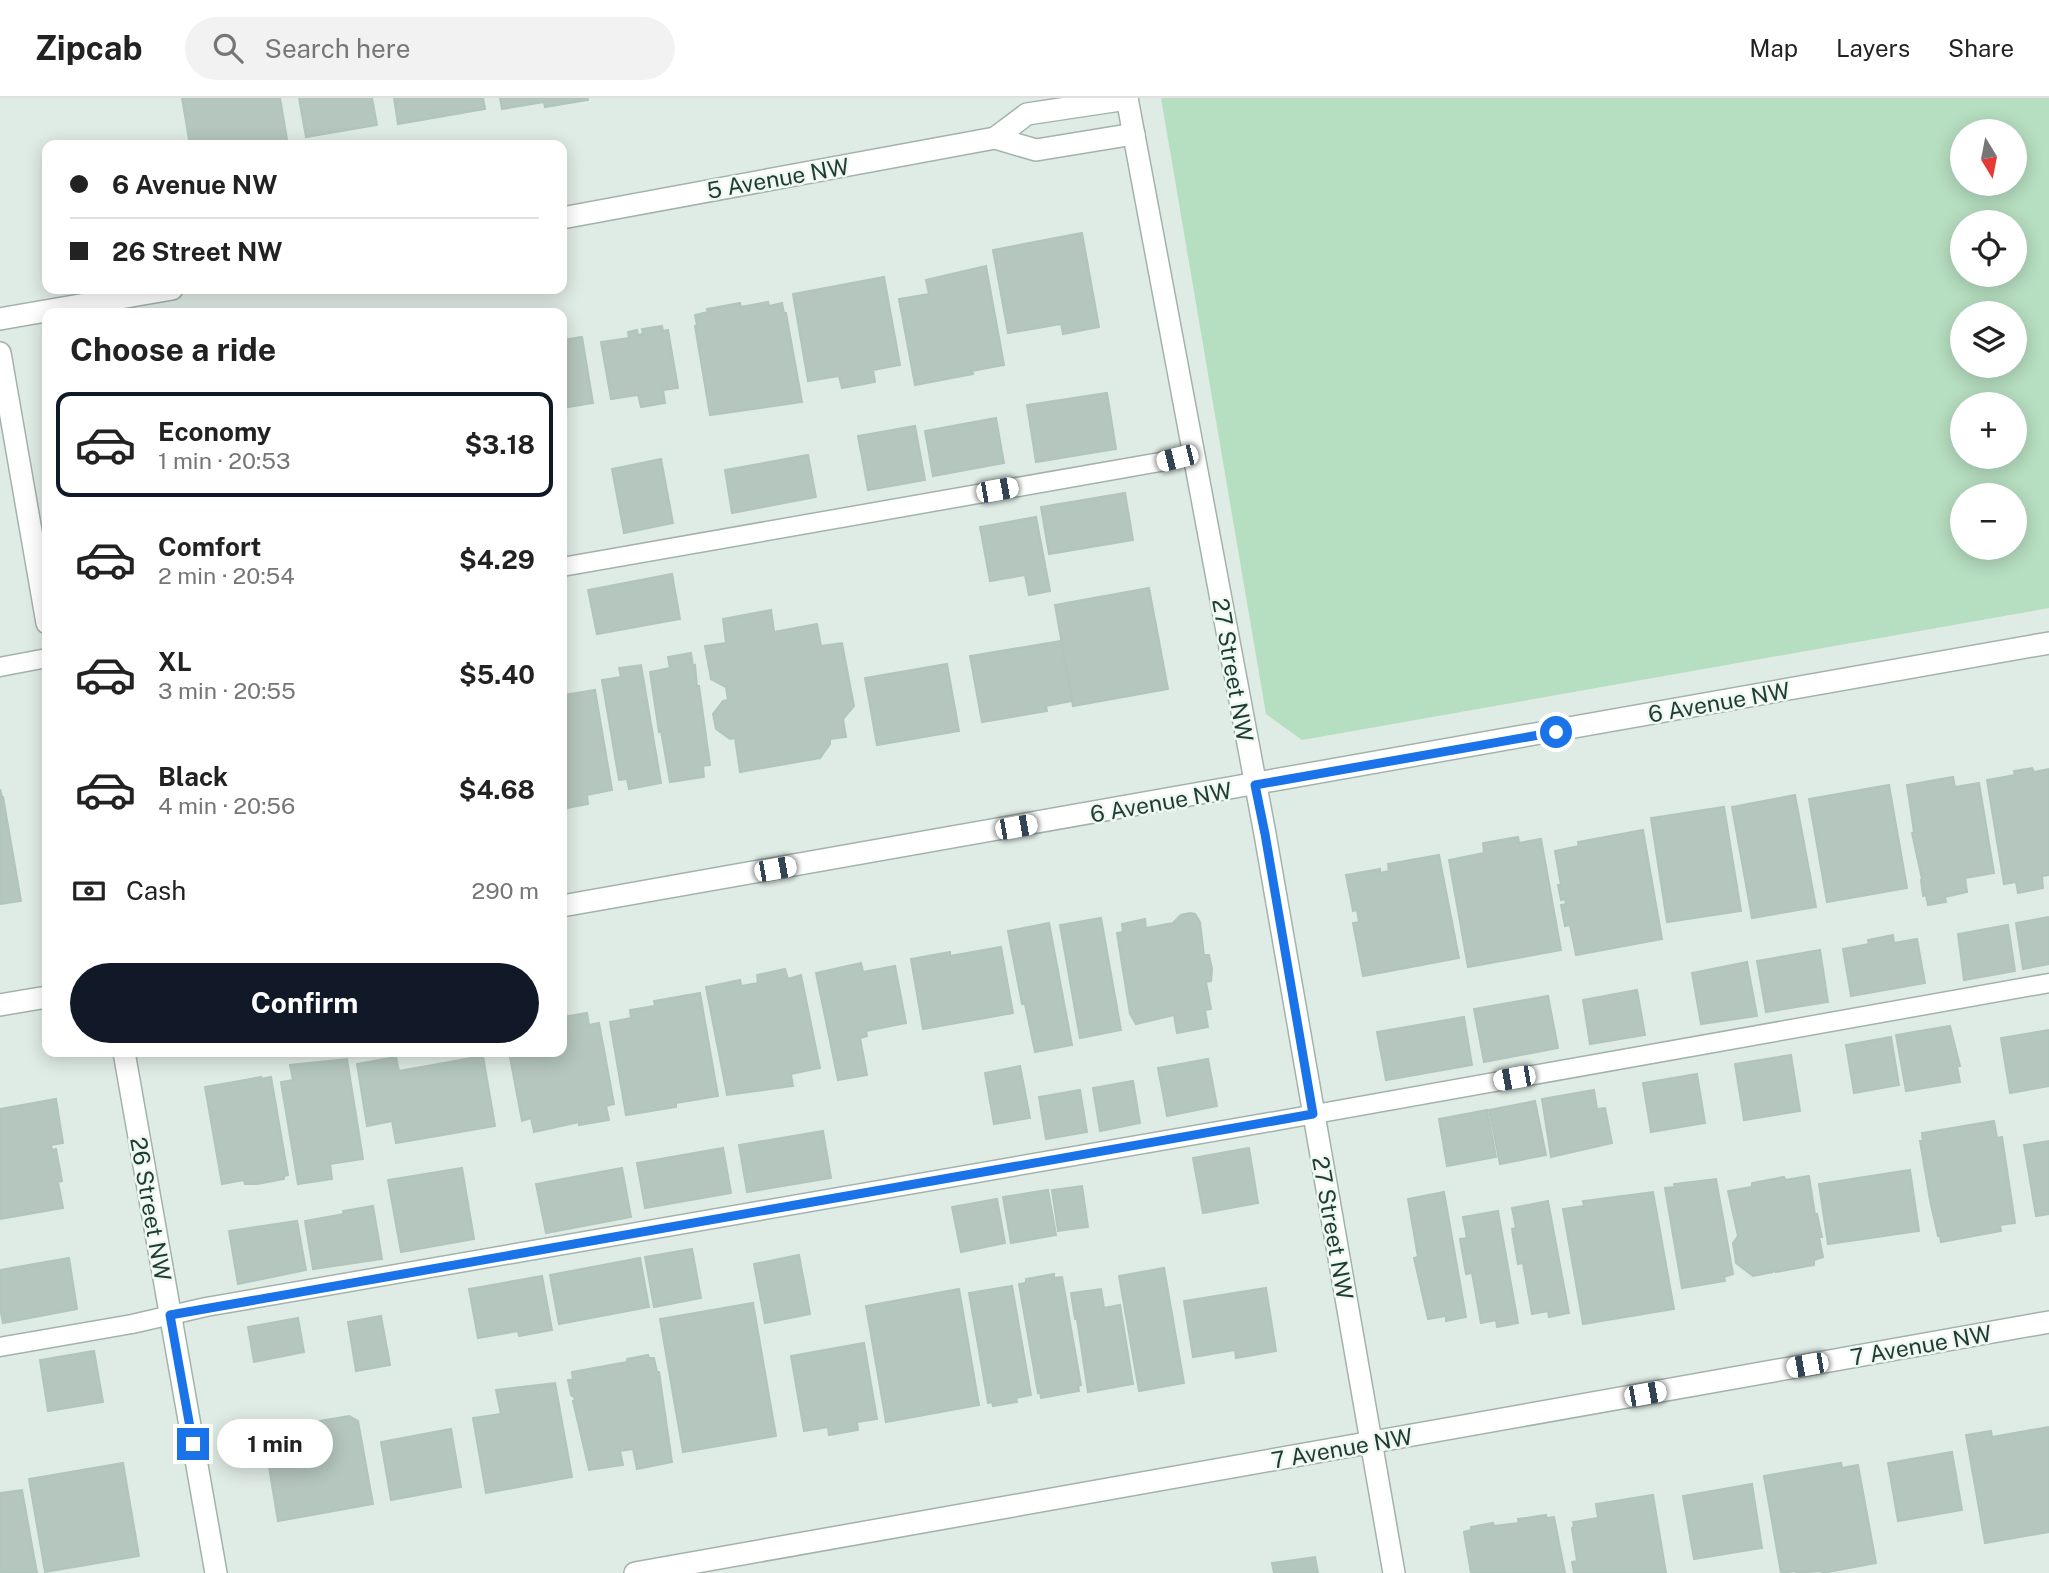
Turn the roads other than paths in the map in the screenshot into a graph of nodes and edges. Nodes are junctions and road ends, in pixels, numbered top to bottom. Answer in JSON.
{"nodes":[{"id":1,"x":1127,"y":99,"type":"edge"},
{"id":2,"x":1134,"y":134,"type":"junction"},
{"id":3,"x":995,"y":138,"type":"junction"},
{"id":4,"x":567,"y":217,"type":"edge"},
{"id":5,"x":143,"y":294,"type":"edge"},
{"id":6,"x":63,"y":308,"type":"edge"},
{"id":7,"x":42,"y":312,"type":"edge"},
{"id":8,"x":0,"y":319,"type":"edge"},
{"id":9,"x":0,"y":353,"type":"edge"},
{"id":10,"x":1193,"y":454,"type":"junction"},
{"id":11,"x":567,"y":566,"type":"edge"},
{"id":12,"x":42,"y":594,"type":"edge"},
{"id":13,"x":2049,"y":643,"type":"edge"},
{"id":14,"x":42,"y":659,"type":"edge"},
{"id":15,"x":0,"y":667,"type":"edge"},
{"id":16,"x":1255,"y":785,"type":"junction"},
{"id":17,"x":567,"y":905,"type":"edge"},
{"id":18,"x":2049,"y":983,"type":"edge"},
{"id":19,"x":42,"y":998,"type":"edge"},
{"id":20,"x":0,"y":1005,"type":"edge"},
{"id":21,"x":125,"y":1057,"type":"edge"},
{"id":22,"x":1313,"y":1114,"type":"junction"},
{"id":23,"x":170,"y":1315,"type":"junction"},
{"id":24,"x":2049,"y":1322,"type":"edge"},
{"id":25,"x":0,"y":1347,"type":"edge"},
{"id":26,"x":1371,"y":1443,"type":"junction"},
{"id":27,"x":216,"y":1573,"type":"edge"},
{"id":28,"x":635,"y":1573,"type":"edge"},
{"id":29,"x":1394,"y":1573,"type":"edge"}],
"edges":[{"from":1,"to":2,"type":"street","name":"27 Street NW"},
{"from":1,"to":3,"type":"street","name":"5 Avenue NW"},
{"from":2,"to":3,"type":"street","name":"5 Avenue NW"},
{"from":2,"to":10,"type":"street","name":"27 Street NW"},
{"from":3,"to":4,"type":"street","name":"5 Avenue NW"},
{"from":5,"to":6,"type":"street"},
{"from":7,"to":8,"type":"street"},
{"from":9,"to":12,"type":"street"},
{"from":10,"to":11,"type":"lane"},
{"from":10,"to":16,"type":"street","name":"27 Street NW"},
{"from":13,"to":16,"type":"street","name":"6 Avenue NW"},
{"from":14,"to":15,"type":"lane"},
{"from":16,"to":17,"type":"street","name":"6 Avenue NW"},
{"from":16,"to":22,"type":"street","name":"27 Street NW"},
{"from":18,"to":22,"type":"lane"},
{"from":19,"to":20,"type":"street"},
{"from":21,"to":23,"type":"street","name":"26 Street NW"},
{"from":22,"to":23,"type":"lane"},
{"from":22,"to":26,"type":"street","name":"27 Street NW"},
{"from":23,"to":25,"type":"lane"},
{"from":23,"to":27,"type":"street","name":"26 Street NW"},
{"from":24,"to":26,"type":"street","name":"7 Avenue NW"},
{"from":26,"to":28,"type":"street","name":"7 Avenue NW"},
{"from":26,"to":29,"type":"street","name":"27 Street NW"}]}
